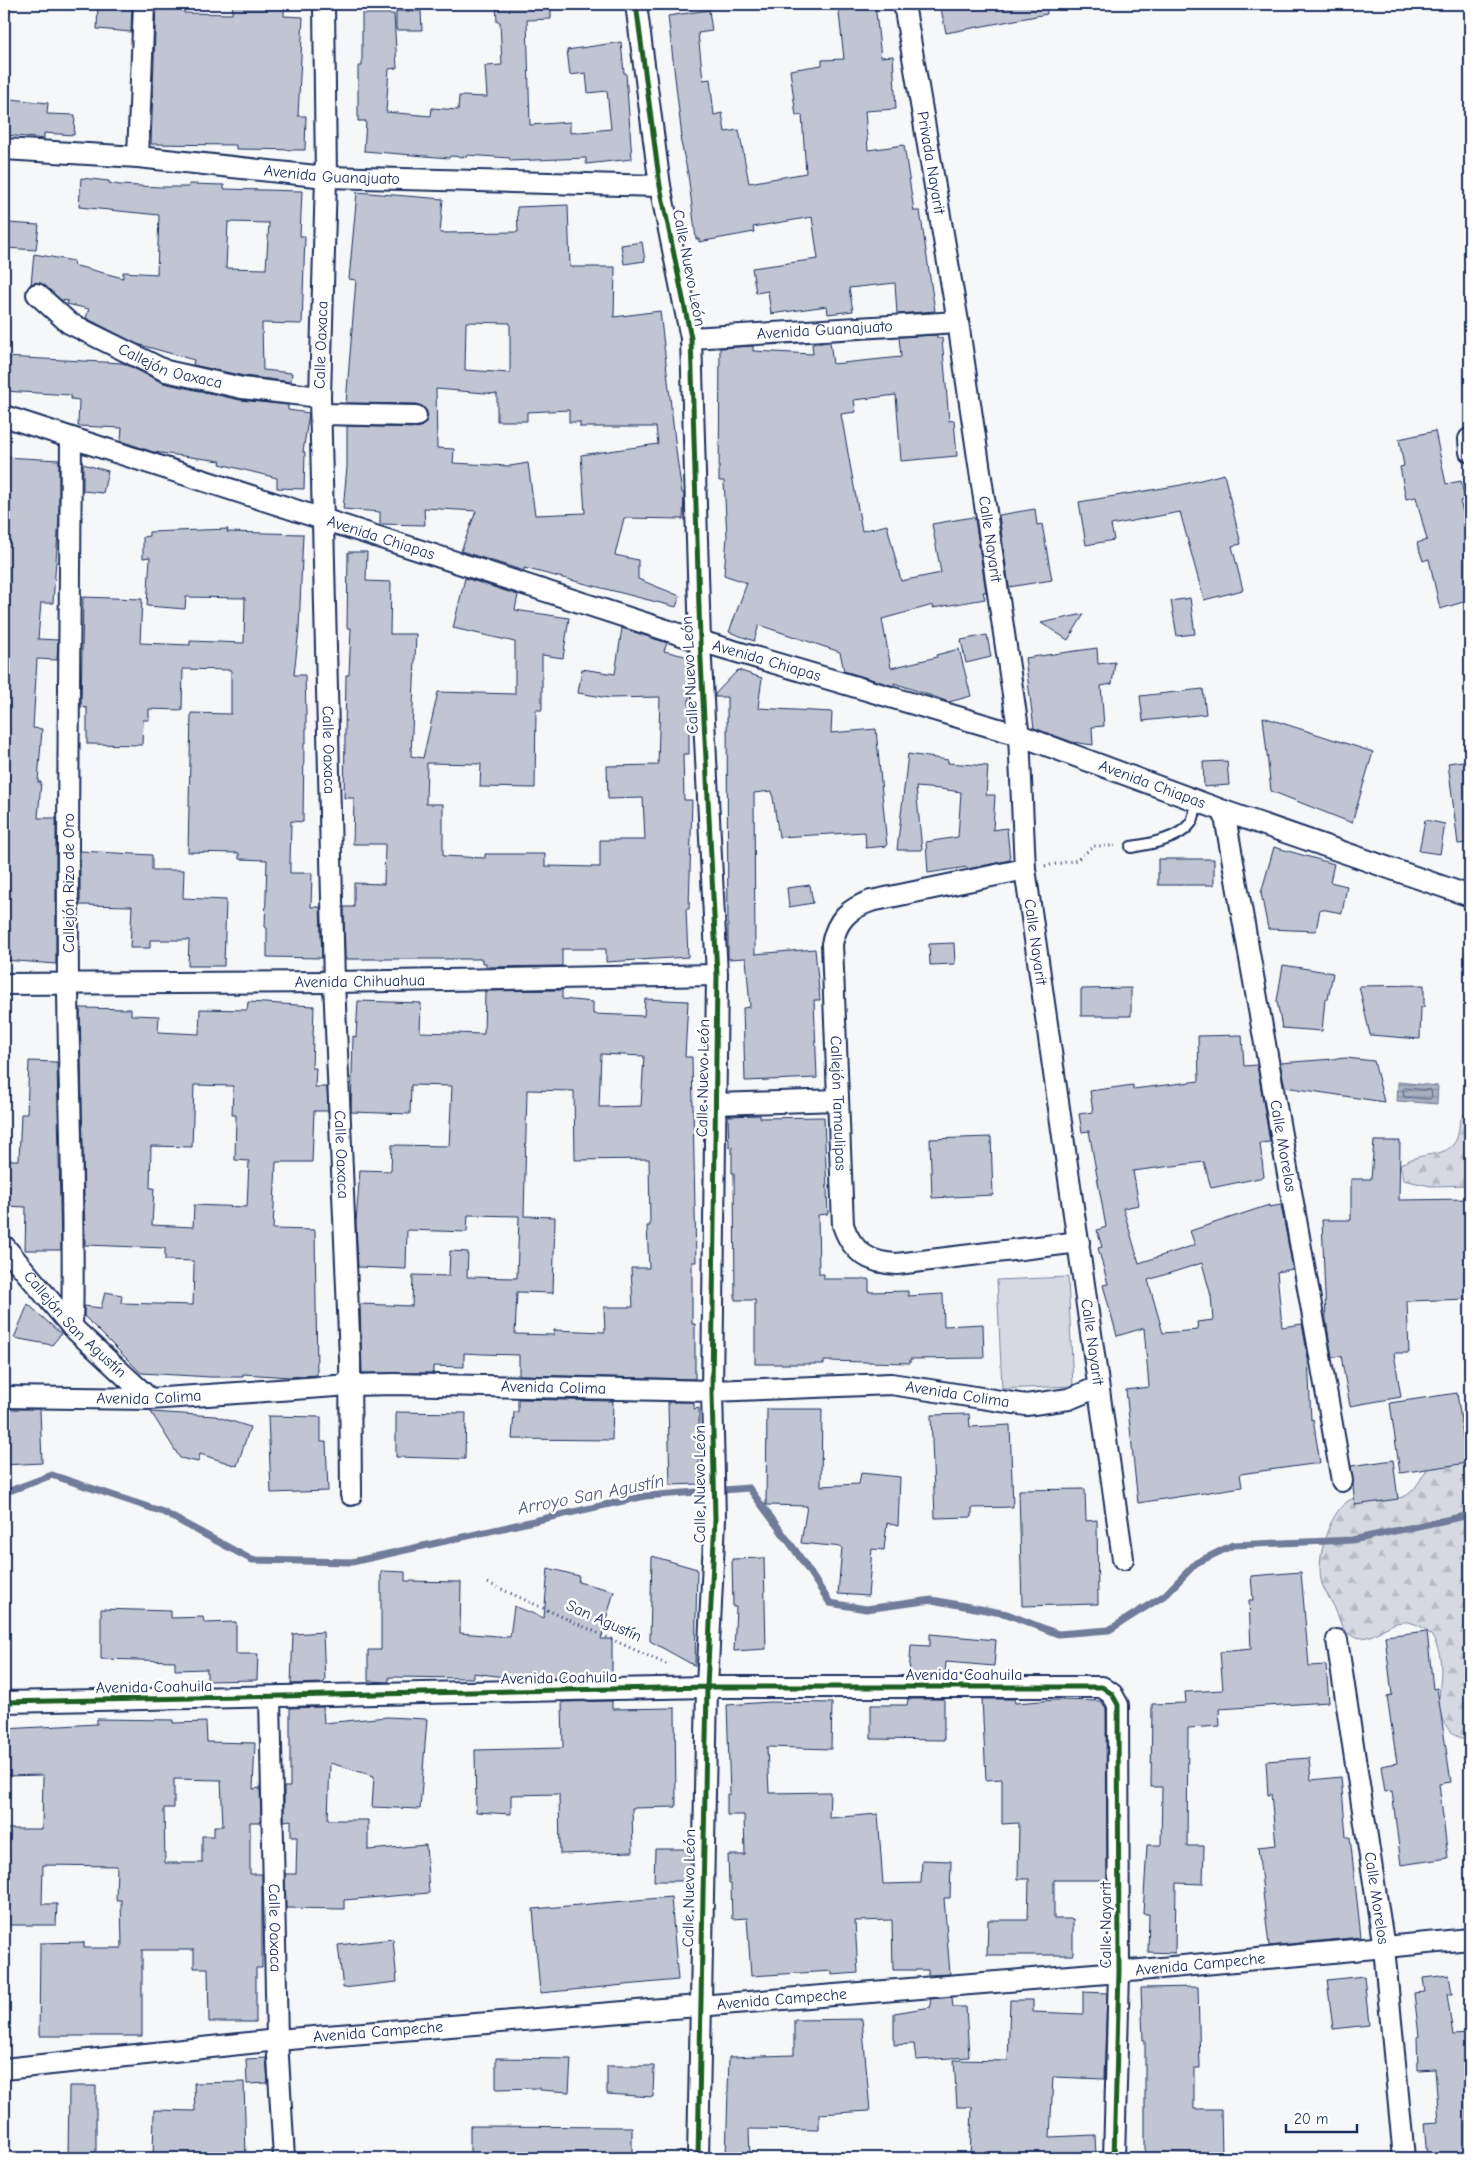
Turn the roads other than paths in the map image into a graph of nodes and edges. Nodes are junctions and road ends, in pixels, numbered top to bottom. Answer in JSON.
{"nodes":[{"id":1,"x":144,"y":4,"type":"edge"},
{"id":2,"x":324,"y":4,"type":"edge"},
{"id":3,"x":636,"y":4,"type":"edge"},
{"id":4,"x":904,"y":4,"type":"edge"},
{"id":5,"x":4,"y":149,"type":"edge"},
{"id":6,"x":138,"y":157,"type":"junction"},
{"id":7,"x":326,"y":177,"type":"junction"},
{"id":8,"x":660,"y":186,"type":"junction"},
{"id":9,"x":37,"y":294,"type":"dead end"},
{"id":10,"x":958,"y":322,"type":"junction"},
{"id":11,"x":690,"y":338,"type":"junction"},
{"id":12,"x":321,"y":406,"type":"junction"},
{"id":13,"x":4,"y":416,"type":"edge"},
{"id":14,"x":416,"y":416,"type":"dead end"},
{"id":15,"x":71,"y":439,"type":"junction"},
{"id":16,"x":324,"y":520,"type":"junction"},
{"id":17,"x":700,"y":641,"type":"junction"},
{"id":18,"x":1019,"y":736,"type":"junction"},
{"id":19,"x":1196,"y":801,"type":"junction"},
{"id":20,"x":1224,"y":811,"type":"junction"},
{"id":21,"x":1130,"y":846,"type":"road end"},
{"id":22,"x":1024,"y":868,"type":"junction"},
{"id":23,"x":1470,"y":896,"type":"edge"},
{"id":24,"x":717,"y":975,"type":"junction"},
{"id":25,"x":334,"y":982,"type":"junction"},
{"id":26,"x":4,"y":984,"type":"edge"},
{"id":27,"x":68,"y":984,"type":"junction"},
{"id":28,"x":838,"y":1100,"type":"junction"},
{"id":29,"x":715,"y":1104,"type":"junction"},
{"id":30,"x":1079,"y":1242,"type":"junction"},
{"id":31,"x":4,"y":1246,"type":"edge"},
{"id":32,"x":72,"y":1327,"type":"junction"},
{"id":33,"x":350,"y":1385,"type":"junction"},
{"id":34,"x":1098,"y":1387,"type":"junction"},
{"id":35,"x":712,"y":1391,"type":"junction"},
{"id":36,"x":4,"y":1397,"type":"edge"},
{"id":37,"x":150,"y":1399,"type":"junction"},
{"id":38,"x":1342,"y":1481,"type":"dead end"},
{"id":39,"x":351,"y":1495,"type":"dead end"},
{"id":40,"x":1123,"y":1559,"type":"dead end"},
{"id":41,"x":1338,"y":1640,"type":"dead end"},
{"id":42,"x":706,"y":1687,"type":"junction"},
{"id":43,"x":1112,"y":1694,"type":"joint"},
{"id":44,"x":270,"y":1697,"type":"junction"},
{"id":45,"x":4,"y":1702,"type":"edge"},
{"id":46,"x":1470,"y":1939,"type":"edge"},
{"id":47,"x":1384,"y":1948,"type":"junction"},
{"id":48,"x":1119,"y":1972,"type":"junction"},
{"id":49,"x":699,"y":2006,"type":"junction"},
{"id":50,"x":276,"y":2040,"type":"junction"},
{"id":51,"x":4,"y":2069,"type":"edge"},
{"id":52,"x":284,"y":2158,"type":"edge"},
{"id":53,"x":698,"y":2158,"type":"edge"},
{"id":54,"x":1114,"y":2158,"type":"edge"},
{"id":55,"x":1404,"y":2158,"type":"edge"}],
"edges":[{"from":1,"to":6,"type":"street"},
{"from":2,"to":7,"type":"street","name":"Calle Oaxaca"},
{"from":3,"to":8,"type":"street","name":"Calle Nuevo León"},
{"from":4,"to":10,"type":"street","name":"Privada Nayarit"},
{"from":5,"to":6,"type":"street","name":"Avenida Guanajuato"},
{"from":6,"to":7,"type":"street","name":"Avenida Guanajuato"},
{"from":7,"to":8,"type":"street","name":"Avenida Guanajuato"},
{"from":7,"to":12,"type":"street","name":"Calle Oaxaca"},
{"from":8,"to":11,"type":"street","name":"Calle Nuevo León"},
{"from":9,"to":12,"type":"street","name":"Callejón Oaxaca"},
{"from":10,"to":11,"type":"street","name":"Avenida Guanajuato"},
{"from":10,"to":18,"type":"street","name":"Calle Nayarit"},
{"from":11,"to":17,"type":"street","name":"Calle Nuevo León"},
{"from":12,"to":14,"type":"street","name":"Callejón Oaxaca"},
{"from":12,"to":16,"type":"street","name":"Calle Oaxaca"},
{"from":13,"to":15,"type":"street","name":"Avenida Chiapas"},
{"from":15,"to":16,"type":"street","name":"Avenida Chiapas"},
{"from":15,"to":27,"type":"street","name":"Callejón Rizo de Oro"},
{"from":16,"to":17,"type":"street","name":"Avenida Chiapas"},
{"from":16,"to":25,"type":"street","name":"Calle Oaxaca"},
{"from":17,"to":18,"type":"street","name":"Avenida Chiapas"},
{"from":17,"to":24,"type":"street","name":"Calle Nuevo León"},
{"from":18,"to":19,"type":"street","name":"Avenida Chiapas"},
{"from":18,"to":22,"type":"street","name":"Calle Nayarit"},
{"from":19,"to":20,"type":"street","name":"Avenida Chiapas"},
{"from":19,"to":21,"type":"lane"},
{"from":20,"to":23,"type":"street","name":"Avenida Chiapas"},
{"from":20,"to":38,"type":"street","name":"Calle Morelos"},
{"from":22,"to":28,"type":"street","name":"Callejón Tamaulipas"},
{"from":22,"to":30,"type":"street","name":"Calle Nayarit"},
{"from":24,"to":25,"type":"street","name":"Avenida Chihuahua"},
{"from":24,"to":29,"type":"street","name":"Calle Nuevo León"},
{"from":25,"to":27,"type":"street","name":"Avenida Chihuahua"},
{"from":25,"to":33,"type":"street","name":"Calle Oaxaca"},
{"from":26,"to":27,"type":"street","name":"Avenida Chihuahua"},
{"from":27,"to":32,"type":"street","name":"Callejón Rizo de Oro"},
{"from":28,"to":29,"type":"street"},
{"from":28,"to":30,"type":"street","name":"Callejón Tamaulipas"},
{"from":29,"to":35,"type":"street","name":"Calle Nuevo León"},
{"from":30,"to":34,"type":"street","name":"Calle Nayarit"},
{"from":31,"to":32,"type":"street","name":"Callejón San Agustín"},
{"from":32,"to":37,"type":"street","name":"Callejón San Agustín"},
{"from":33,"to":35,"type":"street","name":"Avenida Colima"},
{"from":33,"to":37,"type":"street","name":"Avenida Colima"},
{"from":33,"to":39,"type":"street","name":"Calle Oaxaca"},
{"from":34,"to":35,"type":"street","name":"Avenida Colima"},
{"from":34,"to":40,"type":"street","name":"Calle Nayarit"},
{"from":35,"to":42,"type":"street","name":"Calle Nuevo León"},
{"from":36,"to":37,"type":"street","name":"Avenida Colima"},
{"from":41,"to":47,"type":"street","name":"Calle Morelos"},
{"from":42,"to":43,"type":"street","name":"Avenida Coahuila"},
{"from":42,"to":44,"type":"street","name":"Avenida Coahuila"},
{"from":42,"to":49,"type":"street","name":"Calle Nuevo León"},
{"from":43,"to":48,"type":"street","name":"Calle Nayarit"},
{"from":44,"to":45,"type":"street","name":"Avenida Coahuila"},
{"from":44,"to":50,"type":"street","name":"Calle Oaxaca"},
{"from":46,"to":47,"type":"street","name":"Avenida Campeche"},
{"from":47,"to":48,"type":"street","name":"Avenida Campeche"},
{"from":47,"to":55,"type":"street","name":"Calle Morelos"},
{"from":48,"to":49,"type":"street","name":"Avenida Campeche"},
{"from":48,"to":54,"type":"street","name":"Calle Nayarit"},
{"from":49,"to":50,"type":"street","name":"Avenida Campeche"},
{"from":49,"to":53,"type":"street","name":"Calle Nuevo León"},
{"from":50,"to":51,"type":"street","name":"Avenida Campeche"},
{"from":50,"to":52,"type":"street","name":"Calle Oaxaca"}]}
